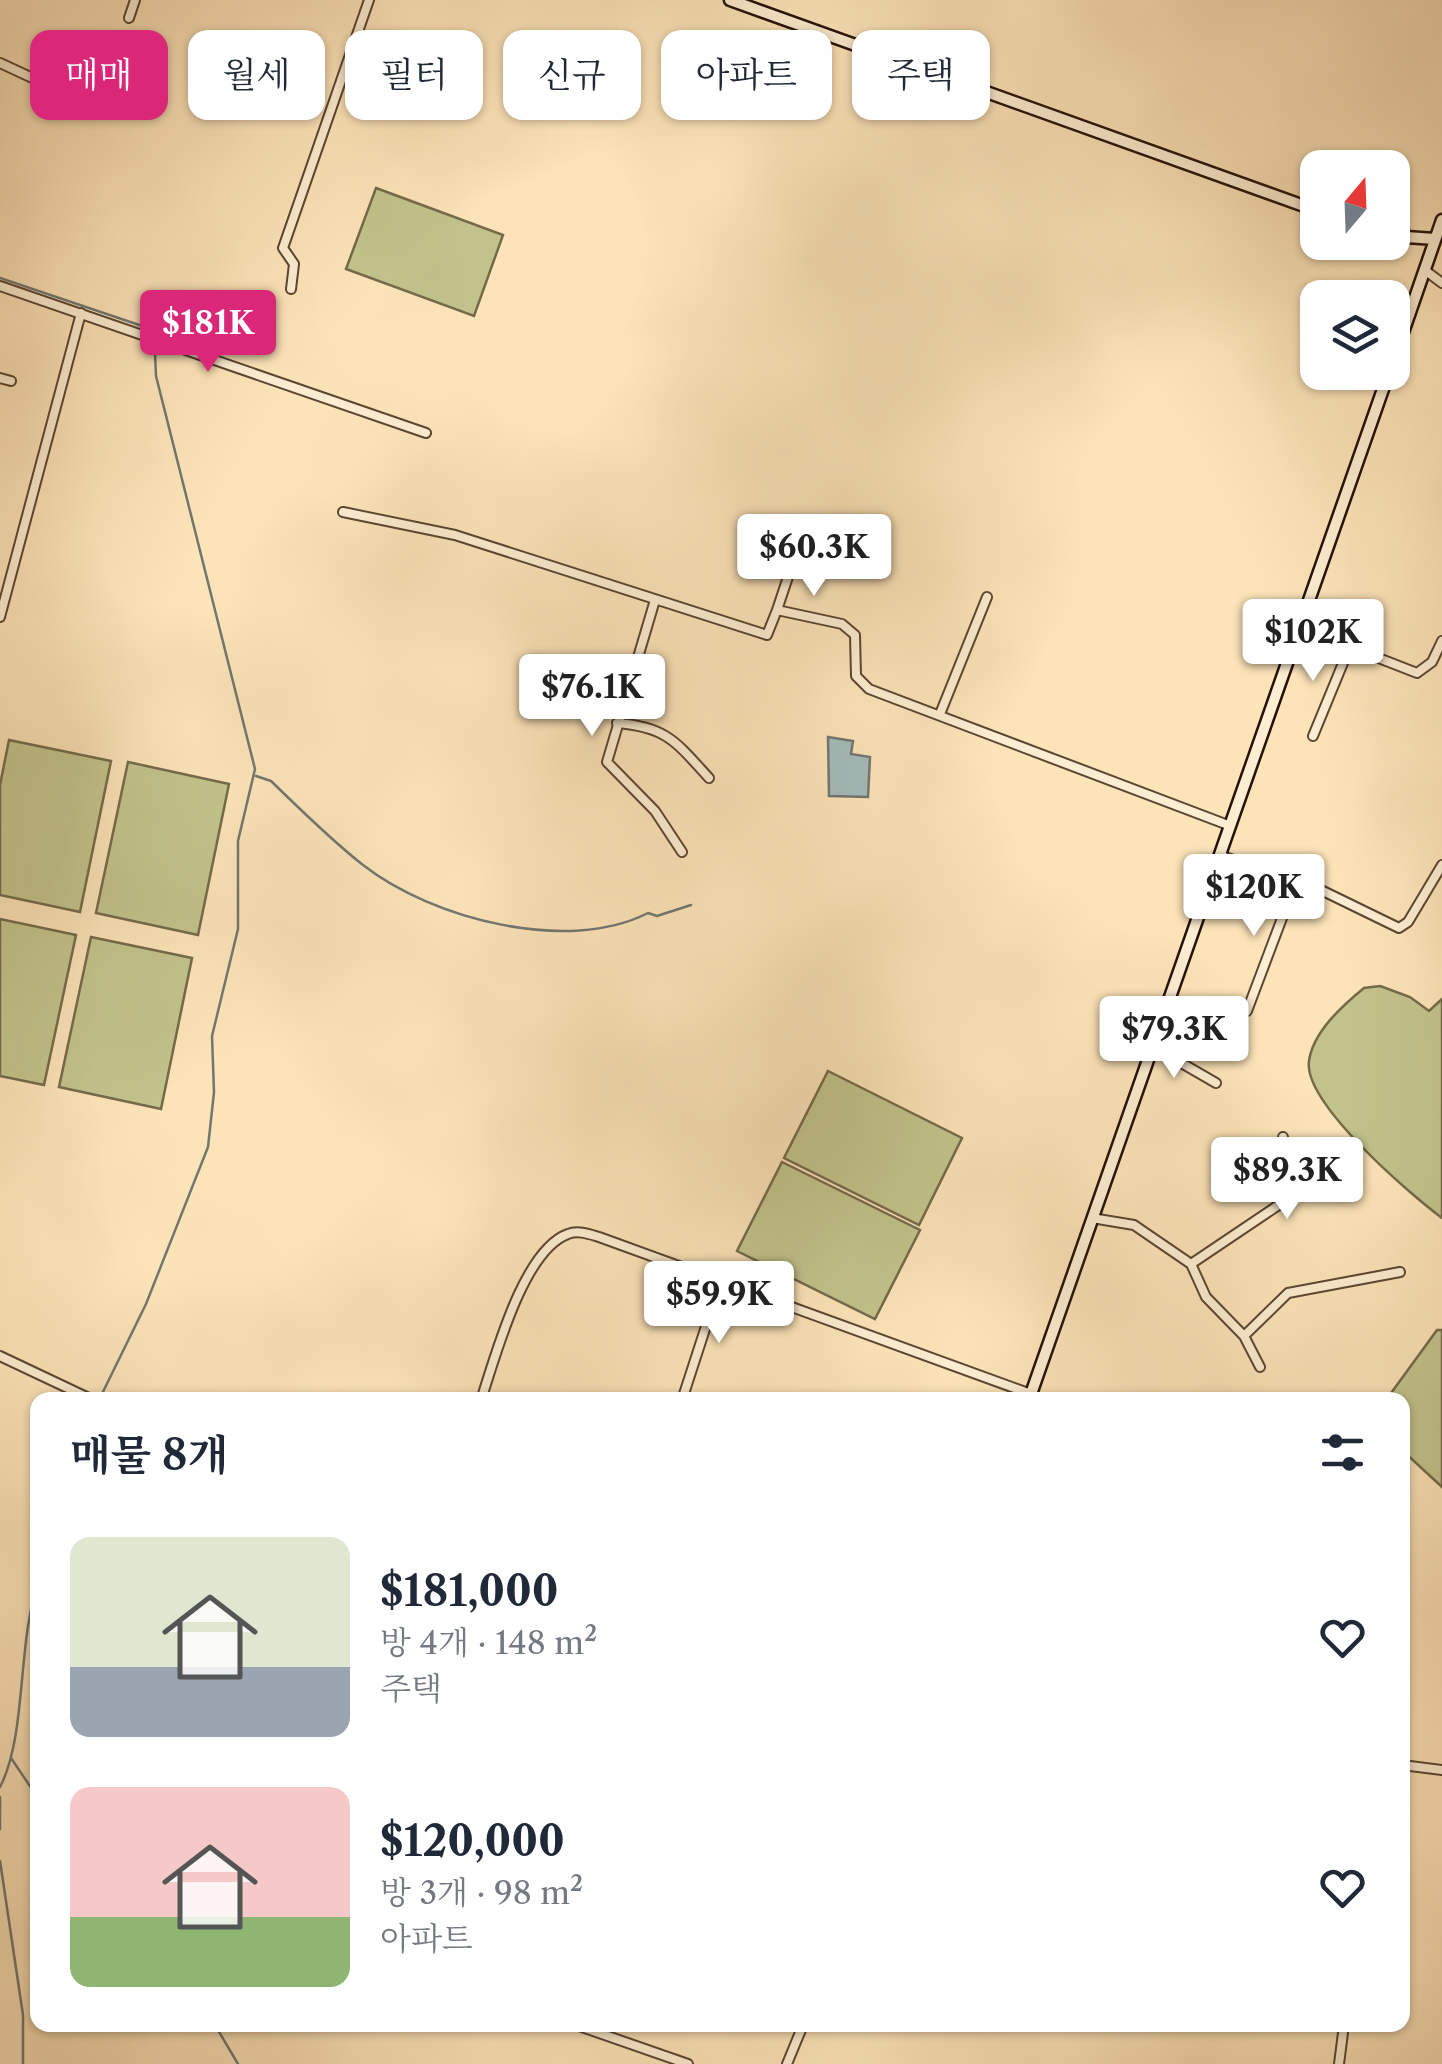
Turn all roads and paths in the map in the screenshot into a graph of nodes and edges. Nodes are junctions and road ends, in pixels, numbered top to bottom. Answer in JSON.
{"nodes":[{"id":1,"x":136,"y":0,"type":"edge"},
{"id":2,"x":369,"y":0,"type":"edge"},
{"id":3,"x":730,"y":0,"type":"edge"},
{"id":4,"x":129,"y":18,"type":"dead end"},
{"id":5,"x":0,"y":63,"type":"edge"},
{"id":6,"x":30,"y":77,"type":"edge"},
{"id":7,"x":1300,"y":206,"type":"edge"},
{"id":8,"x":1442,"y":220,"type":"edge"},
{"id":9,"x":1410,"y":237,"type":"edge"},
{"id":10,"x":1439,"y":238,"type":"edge"},
{"id":11,"x":1426,"y":271,"type":"junction"},
{"id":12,"x":1442,"y":284,"type":"edge"},
{"id":13,"x":0,"y":286,"type":"edge"},
{"id":14,"x":291,"y":289,"type":"dead end"},
{"id":15,"x":81,"y":313,"type":"junction"},
{"id":16,"x":1410,"y":315,"type":"edge"},
{"id":17,"x":0,"y":378,"type":"edge"},
{"id":18,"x":11,"y":380,"type":"dead end"},
{"id":19,"x":1383,"y":390,"type":"edge"},
{"id":20,"x":426,"y":432,"type":"dead end"},
{"id":21,"x":343,"y":512,"type":"dead end"},
{"id":22,"x":791,"y":568,"type":"dead end"},
{"id":23,"x":986,"y":597,"type":"dead end"},
{"id":24,"x":655,"y":600,"type":"junction"},
{"id":25,"x":777,"y":610,"type":"junction"},
{"id":26,"x":0,"y":618,"type":"edge"},
{"id":27,"x":1299,"y":627,"type":"junction"},
{"id":28,"x":1442,"y":641,"type":"edge"},
{"id":29,"x":1350,"y":646,"type":"junction"},
{"id":30,"x":940,"y":714,"type":"junction"},
{"id":31,"x":617,"y":723,"type":"junction"},
{"id":32,"x":1313,"y":736,"type":"dead end"},
{"id":33,"x":709,"y":778,"type":"dead end"},
{"id":34,"x":1228,"y":826,"type":"junction"},
{"id":35,"x":682,"y":852,"type":"dead end"},
{"id":36,"x":1218,"y":854,"type":"junction"},
{"id":37,"x":1442,"y":865,"type":"edge"},
{"id":38,"x":1296,"y":881,"type":"junction"},
{"id":39,"x":1246,"y":1011,"type":"dead end"},
{"id":40,"x":1152,"y":1046,"type":"junction"},
{"id":41,"x":1216,"y":1083,"type":"dead end"},
{"id":42,"x":1283,"y":1137,"type":"dead end"},
{"id":43,"x":1092,"y":1218,"type":"junction"},
{"id":44,"x":1191,"y":1264,"type":"junction"},
{"id":45,"x":1400,"y":1272,"type":"dead end"},
{"id":46,"x":720,"y":1280,"type":"junction"},
{"id":47,"x":1244,"y":1336,"type":"junction"},
{"id":48,"x":0,"y":1356,"type":"edge"},
{"id":49,"x":1260,"y":1367,"type":"dead end"},
{"id":50,"x":76,"y":1392,"type":"edge"},
{"id":51,"x":484,"y":1392,"type":"edge"},
{"id":52,"x":685,"y":1392,"type":"edge"},
{"id":53,"x":1012,"y":1392,"type":"edge"},
{"id":54,"x":1030,"y":1392,"type":"edge"},
{"id":55,"x":1410,"y":1766,"type":"edge"},
{"id":56,"x":1442,"y":1770,"type":"edge"},
{"id":57,"x":596,"y":2032,"type":"edge"},
{"id":58,"x":800,"y":2032,"type":"edge"},
{"id":59,"x":1343,"y":2032,"type":"edge"},
{"id":60,"x":688,"y":2064,"type":"edge"},
{"id":61,"x":788,"y":2064,"type":"edge"},
{"id":62,"x":1339,"y":2064,"type":"edge"}],
"edges":[{"from":1,"to":4,"type":"street"},
{"from":2,"to":14,"type":"street"},
{"from":3,"to":7,"type":"street"},
{"from":5,"to":6,"type":"street"},
{"from":8,"to":10,"type":"street"},
{"from":9,"to":10,"type":"street"},
{"from":10,"to":11,"type":"street"},
{"from":11,"to":12,"type":"street"},
{"from":11,"to":16,"type":"street"},
{"from":13,"to":15,"type":"street"},
{"from":15,"to":20,"type":"street"},
{"from":15,"to":26,"type":"street"},
{"from":17,"to":18,"type":"street"},
{"from":19,"to":27,"type":"street"},
{"from":21,"to":24,"type":"street"},
{"from":22,"to":25,"type":"street"},
{"from":23,"to":30,"type":"street"},
{"from":24,"to":25,"type":"street"},
{"from":24,"to":31,"type":"street"},
{"from":25,"to":30,"type":"street"},
{"from":27,"to":29,"type":"street"},
{"from":27,"to":34,"type":"street"},
{"from":28,"to":29,"type":"street"},
{"from":29,"to":32,"type":"street"},
{"from":30,"to":34,"type":"street"},
{"from":31,"to":33,"type":"street"},
{"from":31,"to":35,"type":"street"},
{"from":34,"to":36,"type":"street"},
{"from":36,"to":38,"type":"street"},
{"from":36,"to":40,"type":"street"},
{"from":37,"to":38,"type":"street"},
{"from":38,"to":39,"type":"street"},
{"from":40,"to":41,"type":"street"},
{"from":40,"to":43,"type":"street"},
{"from":42,"to":44,"type":"street"},
{"from":43,"to":44,"type":"street"},
{"from":43,"to":54,"type":"street"},
{"from":44,"to":47,"type":"street"},
{"from":45,"to":47,"type":"street"},
{"from":46,"to":51,"type":"street"},
{"from":46,"to":52,"type":"street"},
{"from":46,"to":53,"type":"street"},
{"from":47,"to":49,"type":"street"},
{"from":48,"to":50,"type":"street"},
{"from":55,"to":56,"type":"street"},
{"from":57,"to":60,"type":"street"},
{"from":58,"to":61,"type":"street"},
{"from":59,"to":62,"type":"street"}]}
